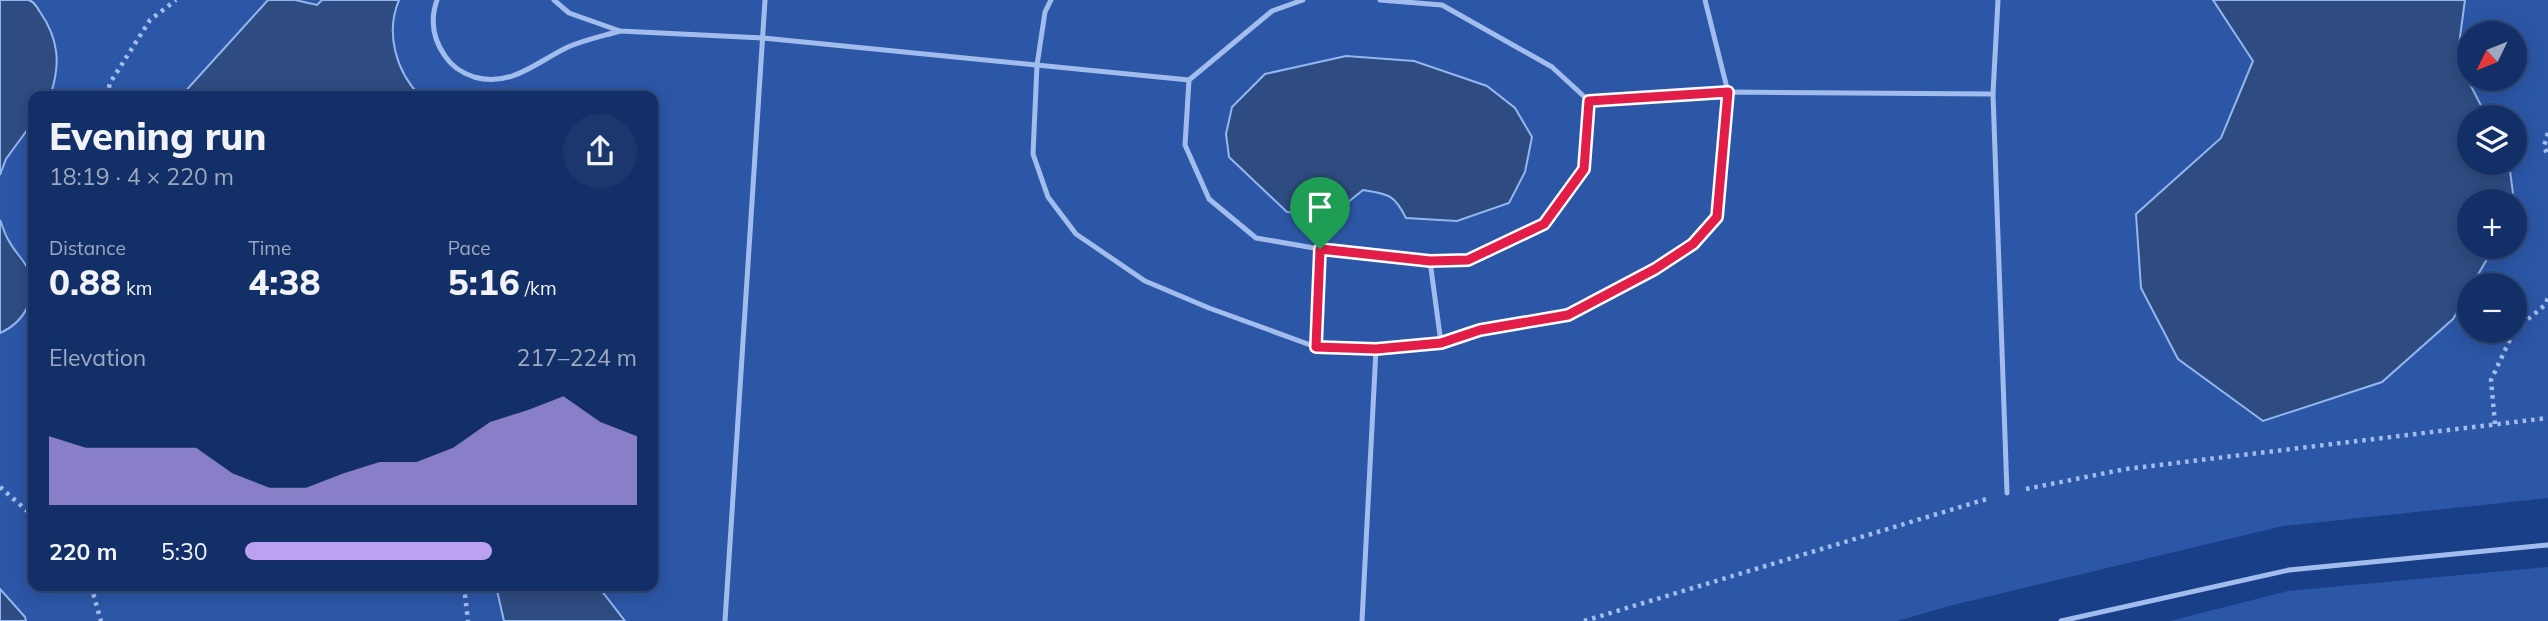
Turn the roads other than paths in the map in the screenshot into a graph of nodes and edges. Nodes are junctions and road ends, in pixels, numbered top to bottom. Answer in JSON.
{"nodes":[{"id":1,"x":438,"y":0,"type":"edge"},
{"id":2,"x":554,"y":0,"type":"edge"},
{"id":3,"x":765,"y":0,"type":"edge"},
{"id":4,"x":1051,"y":0,"type":"edge"},
{"id":5,"x":1303,"y":0,"type":"edge"},
{"id":6,"x":1380,"y":0,"type":"edge"},
{"id":7,"x":1705,"y":0,"type":"edge"},
{"id":8,"x":1998,"y":0,"type":"edge"},
{"id":9,"x":1442,"y":2,"type":"edge"},
{"id":10,"x":620,"y":32,"type":"junction"},
{"id":11,"x":762,"y":38,"type":"junction"},
{"id":12,"x":1037,"y":65,"type":"junction"},
{"id":13,"x":1189,"y":80,"type":"junction"},
{"id":14,"x":1728,"y":92,"type":"junction"},
{"id":15,"x":1993,"y":94,"type":"junction"},
{"id":16,"x":1589,"y":101,"type":"junction"},
{"id":17,"x":1320,"y":249,"type":"junction"},
{"id":18,"x":1430,"y":261,"type":"junction"},
{"id":19,"x":1441,"y":343,"type":"junction"},
{"id":20,"x":1316,"y":347,"type":"junction"},
{"id":21,"x":1376,"y":349,"type":"junction"},
{"id":22,"x":2007,"y":493,"type":"road end"},
{"id":23,"x":2548,"y":545,"type":"edge"},
{"id":24,"x":725,"y":621,"type":"edge"},
{"id":25,"x":1362,"y":621,"type":"edge"},
{"id":26,"x":2061,"y":621,"type":"edge"}],
"edges":[{"from":1,"to":10,"type":"lane"},
{"from":2,"to":10,"type":"lane"},
{"from":3,"to":11,"type":"lane"},
{"from":4,"to":12,"type":"lane"},
{"from":5,"to":13,"type":"lane"},
{"from":6,"to":9,"type":"lane"},
{"from":7,"to":14,"type":"lane"},
{"from":8,"to":15,"type":"lane"},
{"from":9,"to":16,"type":"lane"},
{"from":10,"to":11,"type":"lane"},
{"from":11,"to":12,"type":"lane"},
{"from":11,"to":24,"type":"lane"},
{"from":12,"to":13,"type":"lane"},
{"from":12,"to":20,"type":"lane"},
{"from":13,"to":17,"type":"lane"},
{"from":14,"to":15,"type":"lane"},
{"from":14,"to":16,"type":"lane"},
{"from":14,"to":19,"type":"lane"},
{"from":15,"to":22,"type":"lane"},
{"from":16,"to":18,"type":"lane"},
{"from":17,"to":18,"type":"lane"},
{"from":17,"to":20,"type":"lane"},
{"from":18,"to":19,"type":"lane"},
{"from":19,"to":21,"type":"lane"},
{"from":20,"to":21,"type":"lane"},
{"from":21,"to":25,"type":"lane"},
{"from":23,"to":26,"type":"lane"}]}
